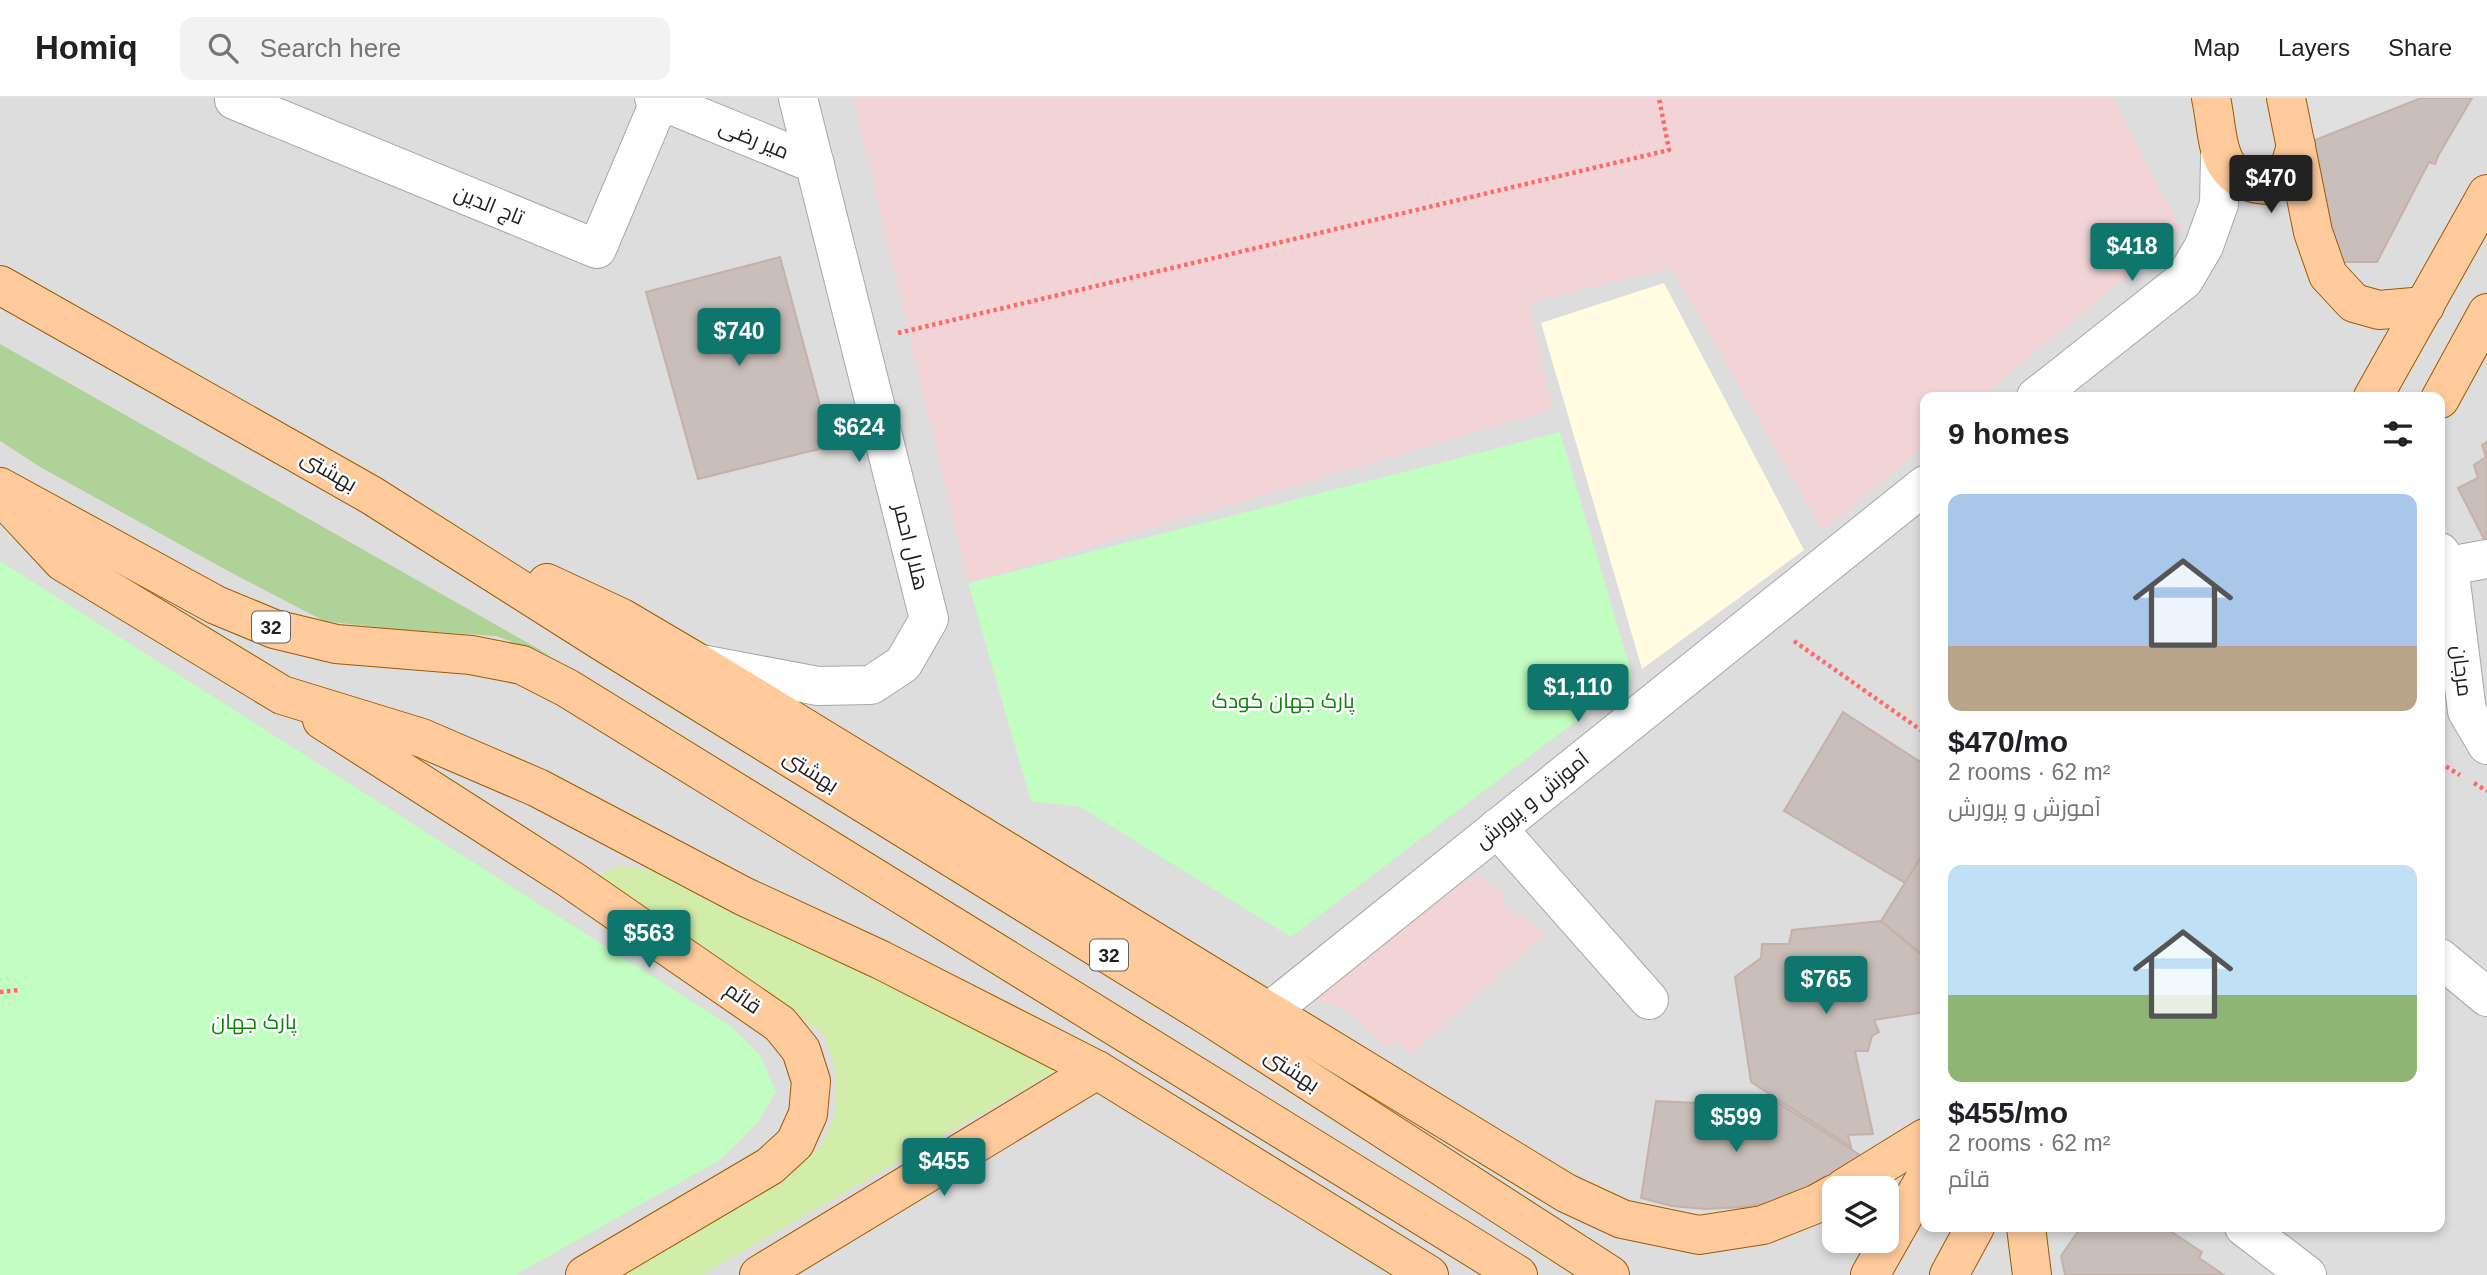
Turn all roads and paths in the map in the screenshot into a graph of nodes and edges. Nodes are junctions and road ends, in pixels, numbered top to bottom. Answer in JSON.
{"nodes":[{"id":1,"x":234,"y":98,"type":"edge"},
{"id":2,"x":798,"y":98,"type":"edge"},
{"id":3,"x":1659,"y":98,"type":"edge"},
{"id":4,"x":2211,"y":98,"type":"edge"},
{"id":5,"x":2286,"y":98,"type":"edge"},
{"id":6,"x":657,"y":99,"type":"edge"},
{"id":7,"x":2296,"y":146,"type":"junction"},
{"id":8,"x":2220,"y":157,"type":"junction"},
{"id":9,"x":815,"y":164,"type":"junction"},
{"id":10,"x":2487,"y":194,"type":"edge"},
{"id":11,"x":0,"y":285,"type":"edge"},
{"id":12,"x":2425,"y":306,"type":"junction"},
{"id":13,"x":2487,"y":313,"type":"edge"},
{"id":14,"x":860,"y":342,"type":"junction"},
{"id":15,"x":2042,"y":392,"type":"edge"},
{"id":16,"x":2376,"y":392,"type":"edge"},
{"id":17,"x":2444,"y":392,"type":"edge"},
{"id":18,"x":0,"y":486,"type":"edge"},
{"id":19,"x":1920,"y":489,"type":"edge"},
{"id":20,"x":0,"y":495,"type":"edge"},
{"id":21,"x":371,"y":495,"type":"junction"},
{"id":22,"x":2445,"y":559,"type":"edge"},
{"id":23,"x":2487,"y":559,"type":"edge"},
{"id":24,"x":2445,"y":565,"type":"edge"},
{"id":25,"x":1759,"y":617,"type":"junction"},
{"id":26,"x":700,"y":664,"type":"junction"},
{"id":27,"x":282,"y":695,"type":"junction"},
{"id":28,"x":1920,"y":730,"type":"edge"},
{"id":29,"x":2487,"y":746,"type":"edge"},
{"id":30,"x":1497,"y":828,"type":"junction"},
{"id":31,"x":2445,"y":962,"type":"edge"},
{"id":32,"x":20,"y":990,"type":"dead end"},
{"id":33,"x":0,"y":992,"type":"edge"},
{"id":34,"x":2487,"y":997,"type":"edge"},
{"id":35,"x":1648,"y":1000,"type":"dead end"},
{"id":36,"x":1270,"y":1011,"type":"junction"},
{"id":37,"x":1097,"y":1070,"type":"junction"},
{"id":38,"x":1920,"y":1141,"type":"edge"},
{"id":39,"x":1863,"y":1176,"type":"edge"},
{"id":40,"x":1920,"y":1187,"type":"edge"},
{"id":41,"x":1822,"y":1201,"type":"edge"},
{"id":42,"x":1972,"y":1232,"type":"edge"},
{"id":43,"x":2027,"y":1232,"type":"edge"},
{"id":44,"x":2251,"y":1232,"type":"edge"},
{"id":45,"x":584,"y":1275,"type":"edge"},
{"id":46,"x":759,"y":1275,"type":"edge"},
{"id":47,"x":1429,"y":1275,"type":"edge"},
{"id":48,"x":1518,"y":1275,"type":"edge"},
{"id":49,"x":1610,"y":1275,"type":"edge"},
{"id":50,"x":1870,"y":1275,"type":"edge"},
{"id":51,"x":1948,"y":1275,"type":"edge"},
{"id":52,"x":2032,"y":1275,"type":"edge"},
{"id":53,"x":2307,"y":1275,"type":"edge"}],
"edges":[{"from":1,"to":6,"type":"street","name":"تاج الدین"},
{"from":2,"to":9,"type":"street","name":"هلال احمر"},
{"from":3,"to":14,"type":"path"},
{"from":4,"to":8,"type":"main road"},
{"from":5,"to":7,"type":"main road"},
{"from":6,"to":9,"type":"street","name":"میر رضی"},
{"from":7,"to":8,"type":"main road"},
{"from":7,"to":12,"type":"main road"},
{"from":8,"to":15,"type":"street"},
{"from":9,"to":14,"type":"street","name":"هلال احمر"},
{"from":10,"to":12,"type":"main road"},
{"from":11,"to":21,"type":"main road","name":"بهشتى","number":"32"},
{"from":12,"to":16,"type":"main road"},
{"from":13,"to":17,"type":"main road"},
{"from":14,"to":26,"type":"street","name":"هلال احمر"},
{"from":18,"to":48,"type":"main road","number":"32"},
{"from":19,"to":25,"type":"street","name":"آموزش و پرورش"},
{"from":20,"to":27,"type":"main road"},
{"from":21,"to":26,"type":"main road"},
{"from":21,"to":49,"type":"main road","name":"بهشتى","number":"32"},
{"from":22,"to":23,"type":"street"},
{"from":24,"to":29,"type":"street","name":"مرجان"},
{"from":25,"to":28,"type":"path"},
{"from":25,"to":30,"type":"street","name":"آموزش و پرورش"},
{"from":26,"to":36,"type":"main road"},
{"from":27,"to":37,"type":"main road"},
{"from":27,"to":45,"type":"main road","name":"قائم"},
{"from":30,"to":35,"type":"street"},
{"from":30,"to":36,"type":"street","name":"آموزش و پرورش"},
{"from":31,"to":34,"type":"street"},
{"from":32,"to":33,"type":"path"},
{"from":36,"to":41,"type":"main road"},
{"from":37,"to":46,"type":"main road"},
{"from":37,"to":47,"type":"main road"},
{"from":38,"to":39,"type":"main road"},
{"from":40,"to":50,"type":"main road"},
{"from":42,"to":51,"type":"main road"},
{"from":43,"to":52,"type":"main road"},
{"from":44,"to":53,"type":"street"}]}
